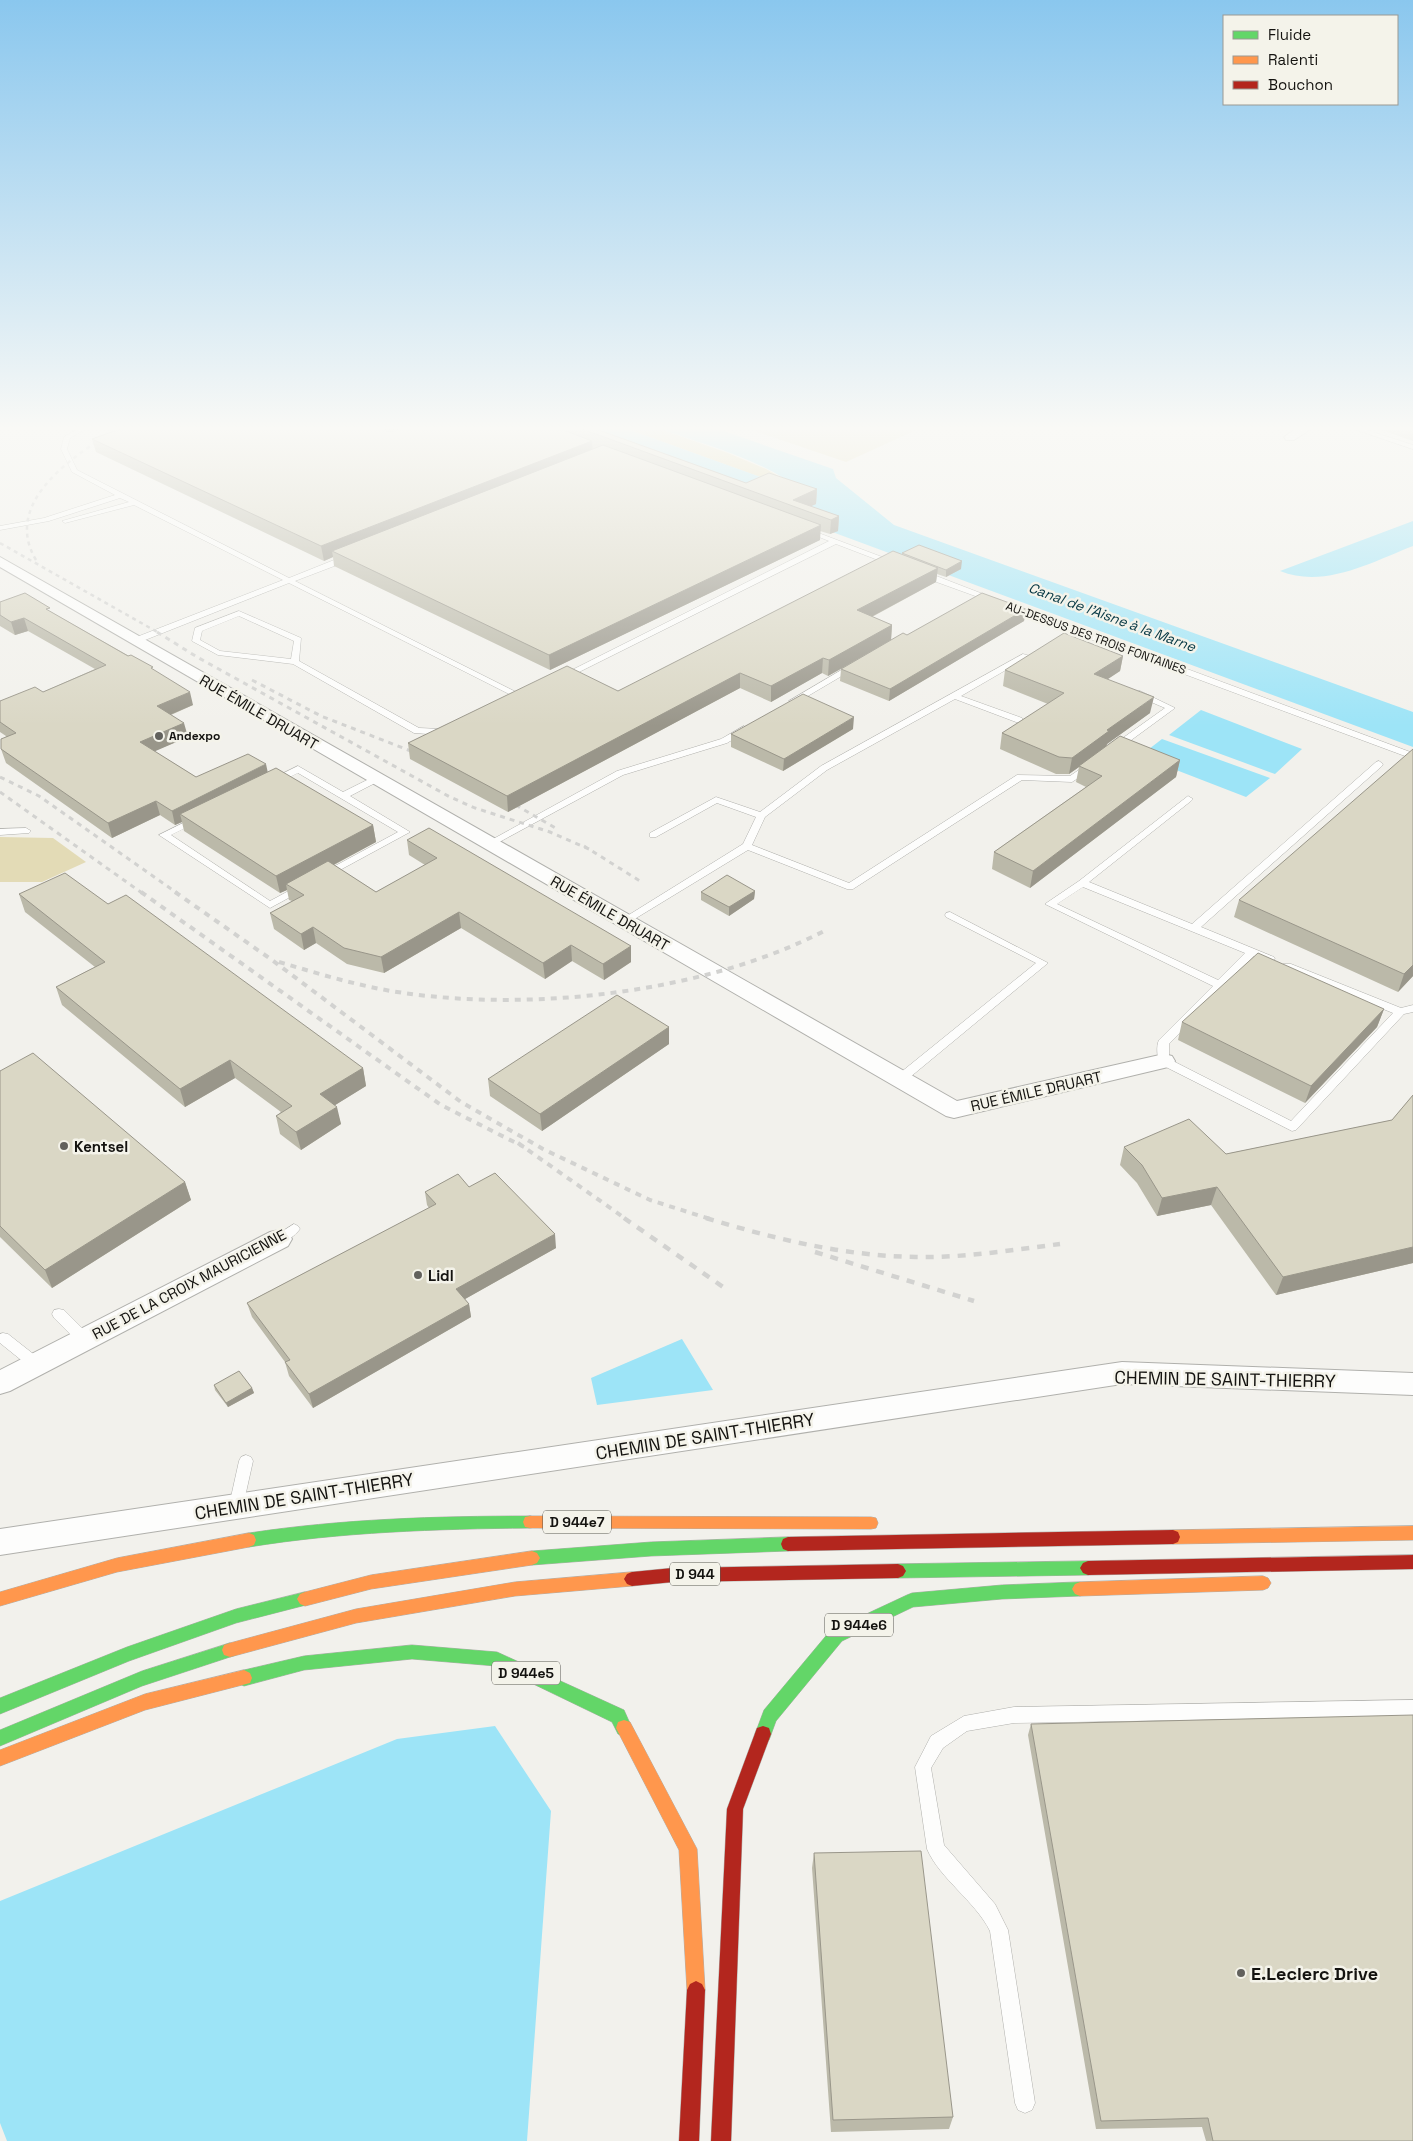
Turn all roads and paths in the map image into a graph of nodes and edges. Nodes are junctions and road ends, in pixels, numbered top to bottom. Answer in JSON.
{"nodes":[{"id":1,"x":17,"y":526,"type":"joint"},
{"id":2,"x":42,"y":526,"type":"edge"},
{"id":3,"x":182,"y":526,"type":"edge"},
{"id":4,"x":798,"y":527,"type":"edge"},
{"id":5,"x":0,"y":528,"type":"edge"},
{"id":6,"x":836,"y":541,"type":"junction"},
{"id":7,"x":351,"y":556,"type":"edge"},
{"id":8,"x":0,"y":561,"type":"edge"},
{"id":9,"x":899,"y":565,"type":"edge"},
{"id":10,"x":918,"y":572,"type":"edge"},
{"id":11,"x":288,"y":580,"type":"junction"},
{"id":12,"x":981,"y":596,"type":"junction"},
{"id":13,"x":973,"y":600,"type":"edge"},
{"id":14,"x":136,"y":640,"type":"junction"},
{"id":15,"x":1026,"y":656,"type":"edge"},
{"id":16,"x":295,"y":662,"type":"junction"},
{"id":17,"x":861,"y":663,"type":"edge"},
{"id":18,"x":558,"y":679,"type":"edge"},
{"id":19,"x":1131,"y":691,"type":"edge"},
{"id":20,"x":531,"y":692,"type":"edge"},
{"id":21,"x":954,"y":696,"type":"junction"},
{"id":22,"x":522,"y":697,"type":"junction"},
{"id":23,"x":513,"y":701,"type":"edge"},
{"id":24,"x":784,"y":707,"type":"edge"},
{"id":25,"x":1019,"y":720,"type":"edge"},
{"id":26,"x":460,"y":724,"type":"edge"},
{"id":27,"x":749,"y":726,"type":"edge"},
{"id":28,"x":1110,"y":752,"type":"edge"},
{"id":29,"x":1413,"y":756,"type":"edge"},
{"id":30,"x":1095,"y":763,"type":"edge"},
{"id":31,"x":1379,"y":764,"type":"dead end"},
{"id":32,"x":376,"y":779,"type":"junction"},
{"id":33,"x":344,"y":794,"type":"junction"},
{"id":34,"x":1188,"y":799,"type":"dead end"},
{"id":35,"x":761,"y":816,"type":"junction"},
{"id":36,"x":26,"y":831,"type":"dead end"},
{"id":37,"x":0,"y":832,"type":"edge"},
{"id":38,"x":653,"y":835,"type":"dead end"},
{"id":39,"x":489,"y":844,"type":"junction"},
{"id":40,"x":748,"y":846,"type":"junction"},
{"id":41,"x":1082,"y":882,"type":"junction"},
{"id":42,"x":950,"y":914,"type":"dead end"},
{"id":43,"x":624,"y":921,"type":"junction"},
{"id":44,"x":1194,"y":928,"type":"junction"},
{"id":45,"x":1252,"y":952,"type":"junction"},
{"id":46,"x":1220,"y":985,"type":"junction"},
{"id":47,"x":1413,"y":1008,"type":"edge"},
{"id":48,"x":1400,"y":1012,"type":"junction"},
{"id":49,"x":1164,"y":1061,"type":"junction"},
{"id":50,"x":900,"y":1080,"type":"junction"},
{"id":51,"x":286,"y":1234,"type":"dead end"},
{"id":52,"x":59,"y":1314,"type":"dead end"},
{"id":53,"x":3,"y":1338,"type":"dead end"},
{"id":54,"x":84,"y":1339,"type":"junction"},
{"id":55,"x":36,"y":1364,"type":"junction"},
{"id":56,"x":0,"y":1383,"type":"edge"},
{"id":57,"x":1413,"y":1384,"type":"edge"},
{"id":58,"x":246,"y":1461,"type":"dead end"},
{"id":59,"x":236,"y":1506,"type":"junction"},
{"id":60,"x":886,"y":1523,"type":"dead end"},
{"id":61,"x":1044,"y":1528,"type":"dead end"},
{"id":62,"x":1413,"y":1533,"type":"edge"},
{"id":63,"x":1162,"y":1537,"type":"junction"},
{"id":64,"x":0,"y":1542,"type":"edge"},
{"id":65,"x":1413,"y":1562,"type":"edge"},
{"id":66,"x":1276,"y":1583,"type":"dead end"},
{"id":67,"x":0,"y":1599,"type":"edge"},
{"id":68,"x":0,"y":1706,"type":"edge"},
{"id":69,"x":1413,"y":1708,"type":"edge"},
{"id":70,"x":0,"y":1738,"type":"edge"},
{"id":71,"x":0,"y":1758,"type":"edge"},
{"id":72,"x":726,"y":2031,"type":"junction"},
{"id":73,"x":1026,"y":2102,"type":"dead end"},
{"id":74,"x":689,"y":2141,"type":"edge"},
{"id":75,"x":721,"y":2141,"type":"edge"},
{"id":76,"x":728,"y":2141,"type":"edge"}],
"edges":[{"from":1,"to":2,"type":"lane"},
{"from":1,"to":5,"type":"lane"},
{"from":3,"to":11,"type":"lane"},
{"from":4,"to":6,"type":"lane"},
{"from":6,"to":9,"type":"lane"},
{"from":6,"to":18,"type":"lane"},
{"from":7,"to":11,"type":"lane"},
{"from":8,"to":14,"type":"street","name":"RUE ÉMILE DRUART"},
{"from":10,"to":12,"type":"lane","name":"AU-DESSUS DES TROIS FONTAINES"},
{"from":11,"to":14,"type":"lane"},
{"from":11,"to":22,"type":"lane"},
{"from":12,"to":13,"type":"lane"},
{"from":12,"to":29,"type":"lane","name":"AU-DESSUS DES TROIS FONTAINES"},
{"from":14,"to":32,"type":"street","name":"RUE ÉMILE DRUART"},
{"from":15,"to":21,"type":"lane"},
{"from":16,"to":16,"type":"lane"},
{"from":16,"to":26,"type":"lane"},
{"from":17,"to":24,"type":"lane"},
{"from":19,"to":28,"type":"lane"},
{"from":20,"to":22,"type":"lane"},
{"from":21,"to":25,"type":"lane"},
{"from":21,"to":35,"type":"lane"},
{"from":22,"to":23,"type":"lane"},
{"from":27,"to":39,"type":"lane"},
{"from":30,"to":40,"type":"lane"},
{"from":31,"to":44,"type":"lane"},
{"from":32,"to":33,"type":"lane"},
{"from":32,"to":39,"type":"street","name":"RUE ÉMILE DRUART"},
{"from":33,"to":33,"type":"lane"},
{"from":34,"to":41,"type":"lane"},
{"from":35,"to":38,"type":"lane"},
{"from":35,"to":40,"type":"lane"},
{"from":36,"to":37,"type":"lane"},
{"from":39,"to":43,"type":"street","name":"RUE ÉMILE DRUART"},
{"from":40,"to":43,"type":"lane"},
{"from":41,"to":44,"type":"lane"},
{"from":41,"to":46,"type":"lane"},
{"from":42,"to":50,"type":"lane"},
{"from":43,"to":50,"type":"street","name":"RUE ÉMILE DRUART"},
{"from":44,"to":45,"type":"lane"},
{"from":45,"to":46,"type":"lane"},
{"from":45,"to":48,"type":"lane"},
{"from":46,"to":49,"type":"lane"},
{"from":47,"to":48,"type":"lane"},
{"from":48,"to":49,"type":"lane"},
{"from":49,"to":50,"type":"street","name":"RUE ÉMILE DRUART"},
{"from":51,"to":54,"type":"street","name":"RUE DE LA CROIX MAURICIENNE"},
{"from":52,"to":54,"type":"lane","name":"RUE DE LA CROIX MAURICIENNE"},
{"from":53,"to":55,"type":"lane"},
{"from":54,"to":55,"type":"street","name":"RUE DE LA CROIX MAURICIENNE"},
{"from":55,"to":56,"type":"street","name":"RUE DE LA CROIX MAURICIENNE"},
{"from":57,"to":59,"type":"street","name":"CHEMIN DE SAINT-THIERRY"},
{"from":58,"to":59,"type":"lane"},
{"from":59,"to":64,"type":"street","name":"CHEMIN DE SAINT-THIERRY"},
{"from":60,"to":67,"type":"highway","number":"D 944e7"},
{"from":61,"to":63,"type":"highway"},
{"from":62,"to":63,"type":"highway","number":"D 944"},
{"from":63,"to":68,"type":"highway","number":"D 944"},
{"from":65,"to":70,"type":"highway","number":"D 944"},
{"from":66,"to":72,"type":"highway","number":"D 944e6"},
{"from":69,"to":73,"type":"lane"},
{"from":71,"to":74,"type":"highway","number":"D 944e5"},
{"from":72,"to":75,"type":"highway","number":"D 944e6"},
{"from":72,"to":76,"type":"street"}]}
